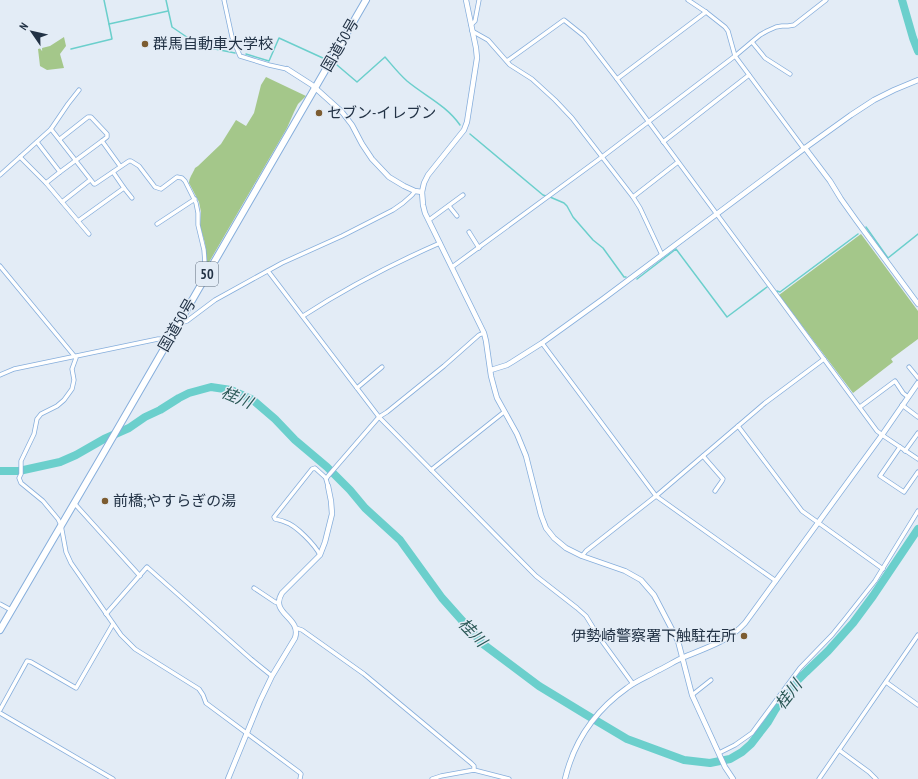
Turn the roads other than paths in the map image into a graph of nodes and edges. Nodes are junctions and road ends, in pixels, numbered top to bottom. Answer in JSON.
{"nodes":[{"id":1,"x":224,"y":0,"type":"edge"},
{"id":2,"x":366,"y":0,"type":"edge"},
{"id":3,"x":466,"y":0,"type":"edge"},
{"id":4,"x":480,"y":0,"type":"edge"},
{"id":5,"x":688,"y":0,"type":"edge"},
{"id":6,"x":826,"y":0,"type":"edge"},
{"id":7,"x":706,"y":12,"type":"junction"},
{"id":8,"x":471,"y":25,"type":"junction"},
{"id":9,"x":472,"y":31,"type":"junction"},
{"id":10,"x":752,"y":42,"type":"junction"},
{"id":11,"x":735,"y":56,"type":"junction"},
{"id":12,"x":507,"y":61,"type":"junction"},
{"id":13,"x":287,"y":69,"type":"joint"},
{"id":14,"x":790,"y":74,"type":"dead end"},
{"id":15,"x":749,"y":75,"type":"junction"},
{"id":16,"x":617,"y":79,"type":"junction"},
{"id":17,"x":918,"y":80,"type":"edge"},
{"id":18,"x":315,"y":88,"type":"junction"},
{"id":19,"x":79,"y":90,"type":"dead end"},
{"id":20,"x":648,"y":122,"type":"junction"},
{"id":21,"x":51,"y":129,"type":"junction"},
{"id":22,"x":60,"y":139,"type":"junction"},
{"id":23,"x":102,"y":141,"type":"junction"},
{"id":24,"x":37,"y":142,"type":"junction"},
{"id":25,"x":663,"y":142,"type":"junction"},
{"id":26,"x":805,"y":148,"type":"junction"},
{"id":27,"x":20,"y":157,"type":"junction"},
{"id":28,"x":602,"y":157,"type":"junction"},
{"id":29,"x":75,"y":160,"type":"junction"},
{"id":30,"x":678,"y":162,"type":"junction"},
{"id":31,"x":120,"y":166,"type":"junction"},
{"id":32,"x":60,"y":172,"type":"junction"},
{"id":33,"x":113,"y":172,"type":"junction"},
{"id":34,"x":0,"y":175,"type":"edge"},
{"id":35,"x":90,"y":180,"type":"junction"},
{"id":36,"x":46,"y":183,"type":"junction"},
{"id":37,"x":124,"y":188,"type":"junction"},
{"id":38,"x":414,"y":191,"type":"junction"},
{"id":39,"x":422,"y":192,"type":"junction"},
{"id":40,"x":463,"y":195,"type":"dead end"},
{"id":41,"x":632,"y":197,"type":"junction"},
{"id":42,"x":132,"y":198,"type":"dead end"},
{"id":43,"x":194,"y":199,"type":"junction"},
{"id":44,"x":62,"y":202,"type":"junction"},
{"id":45,"x":449,"y":206,"type":"junction"},
{"id":46,"x":717,"y":214,"type":"junction"},
{"id":47,"x":457,"y":216,"type":"dead end"},
{"id":48,"x":429,"y":220,"type":"junction"},
{"id":49,"x":78,"y":221,"type":"junction"},
{"id":50,"x":157,"y":224,"type":"dead end"},
{"id":51,"x":469,"y":232,"type":"dead end"},
{"id":52,"x":89,"y":234,"type":"dead end"},
{"id":53,"x":440,"y":243,"type":"junction"},
{"id":54,"x":479,"y":248,"type":"junction"},
{"id":55,"x":662,"y":255,"type":"junction"},
{"id":56,"x":0,"y":266,"type":"edge"},
{"id":57,"x":452,"y":267,"type":"junction"},
{"id":58,"x":209,"y":271,"type":"junction"},
{"id":59,"x":268,"y":271,"type":"junction"},
{"id":60,"x":918,"y":304,"type":"edge"},
{"id":61,"x":303,"y":316,"type":"junction"},
{"id":62,"x":180,"y":321,"type":"junction"},
{"id":63,"x":484,"y":333,"type":"junction"},
{"id":64,"x":168,"y":342,"type":"junction"},
{"id":65,"x":542,"y":343,"type":"junction"},
{"id":66,"x":75,"y":356,"type":"junction"},
{"id":67,"x":824,"y":359,"type":"junction"},
{"id":68,"x":382,"y":367,"type":"dead end"},
{"id":69,"x":909,"y":367,"type":"dead end"},
{"id":70,"x":491,"y":370,"type":"junction"},
{"id":71,"x":0,"y":375,"type":"edge"},
{"id":72,"x":918,"y":378,"type":"edge"},
{"id":73,"x":918,"y":383,"type":"edge"},
{"id":74,"x":357,"y":388,"type":"junction"},
{"id":75,"x":908,"y":397,"type":"junction"},
{"id":76,"x":902,"y":406,"type":"junction"},
{"id":77,"x":860,"y":407,"type":"junction"},
{"id":78,"x":504,"y":412,"type":"junction"},
{"id":79,"x":379,"y":417,"type":"junction"},
{"id":80,"x":918,"y":417,"type":"edge"},
{"id":81,"x":738,"y":426,"type":"junction"},
{"id":82,"x":918,"y":433,"type":"edge"},
{"id":83,"x":882,"y":435,"type":"junction"},
{"id":84,"x":900,"y":447,"type":"junction"},
{"id":85,"x":905,"y":451,"type":"junction"},
{"id":86,"x":703,"y":456,"type":"junction"},
{"id":87,"x":918,"y":459,"type":"edge"},
{"id":88,"x":431,"y":470,"type":"junction"},
{"id":89,"x":918,"y":472,"type":"edge"},
{"id":90,"x":327,"y":477,"type":"junction"},
{"id":91,"x":328,"y":486,"type":"joint"},
{"id":92,"x":715,"y":491,"type":"dead end"},
{"id":93,"x":656,"y":496,"type":"junction"},
{"id":94,"x":74,"y":503,"type":"junction"},
{"id":95,"x":918,"y":512,"type":"edge"},
{"id":96,"x":818,"y":523,"type":"junction"},
{"id":97,"x":61,"y":525,"type":"junction"},
{"id":98,"x":320,"y":555,"type":"junction"},
{"id":99,"x":582,"y":556,"type":"junction"},
{"id":100,"x":883,"y":569,"type":"junction"},
{"id":101,"x":140,"y":576,"type":"junction"},
{"id":102,"x":776,"y":581,"type":"junction"},
{"id":103,"x":254,"y":588,"type":"dead end"},
{"id":104,"x":278,"y":603,"type":"junction"},
{"id":105,"x":0,"y":604,"type":"edge"},
{"id":106,"x":11,"y":610,"type":"junction"},
{"id":107,"x":106,"y":614,"type":"junction"},
{"id":108,"x":113,"y":624,"type":"junction"},
{"id":109,"x":296,"y":628,"type":"junction"},
{"id":110,"x":0,"y":630,"type":"edge"},
{"id":111,"x":918,"y":635,"type":"edge"},
{"id":112,"x":682,"y":658,"type":"junction"},
{"id":113,"x":272,"y":676,"type":"junction"},
{"id":114,"x":711,"y":680,"type":"dead end"},
{"id":115,"x":886,"y":682,"type":"junction"},
{"id":116,"x":633,"y":684,"type":"junction"},
{"id":117,"x":692,"y":695,"type":"junction"},
{"id":118,"x":918,"y":705,"type":"edge"},
{"id":119,"x":0,"y":710,"type":"edge"},
{"id":120,"x":0,"y":713,"type":"edge"},
{"id":121,"x":247,"y":733,"type":"junction"},
{"id":122,"x":839,"y":750,"type":"junction"},
{"id":123,"x":720,"y":754,"type":"junction"},
{"id":124,"x":474,"y":770,"type":"junction"},
{"id":125,"x":113,"y":779,"type":"edge"},
{"id":126,"x":228,"y":779,"type":"edge"},
{"id":127,"x":300,"y":779,"type":"edge"},
{"id":128,"x":432,"y":779,"type":"edge"},
{"id":129,"x":509,"y":779,"type":"edge"},
{"id":130,"x":565,"y":779,"type":"edge"},
{"id":131,"x":733,"y":779,"type":"edge"},
{"id":132,"x":819,"y":779,"type":"edge"},
{"id":133,"x":876,"y":779,"type":"edge"}],
"edges":[{"from":1,"to":13,"type":"street"},
{"from":2,"to":18,"type":"highway","name":"国道50号","number":"50"},
{"from":3,"to":8,"type":"street"},
{"from":4,"to":8,"type":"street"},
{"from":5,"to":7,"type":"street"},
{"from":6,"to":10,"type":"street"},
{"from":7,"to":11,"type":"street"},
{"from":7,"to":16,"type":"street"},
{"from":8,"to":9,"type":"street"},
{"from":9,"to":12,"type":"street"},
{"from":9,"to":39,"type":"street"},
{"from":10,"to":11,"type":"street"},
{"from":10,"to":14,"type":"street"},
{"from":11,"to":15,"type":"street"},
{"from":11,"to":20,"type":"street"},
{"from":12,"to":16,"type":"street"},
{"from":12,"to":28,"type":"street"},
{"from":13,"to":18,"type":"street"},
{"from":15,"to":25,"type":"street"},
{"from":15,"to":26,"type":"street"},
{"from":16,"to":20,"type":"street"},
{"from":17,"to":26,"type":"street"},
{"from":18,"to":38,"type":"street"},
{"from":18,"to":58,"type":"highway","name":"国道50号","number":"50"},
{"from":19,"to":21,"type":"street"},
{"from":20,"to":25,"type":"street"},
{"from":20,"to":28,"type":"street"},
{"from":21,"to":22,"type":"street"},
{"from":21,"to":24,"type":"street"},
{"from":22,"to":23,"type":"street"},
{"from":22,"to":29,"type":"street"},
{"from":23,"to":29,"type":"street"},
{"from":23,"to":31,"type":"street"},
{"from":24,"to":27,"type":"street"},
{"from":24,"to":32,"type":"street"},
{"from":25,"to":30,"type":"street"},
{"from":26,"to":46,"type":"street"},
{"from":26,"to":60,"type":"street"},
{"from":27,"to":34,"type":"street"},
{"from":27,"to":36,"type":"street"},
{"from":28,"to":41,"type":"street"},
{"from":28,"to":54,"type":"street"},
{"from":29,"to":32,"type":"street"},
{"from":29,"to":35,"type":"street"},
{"from":30,"to":41,"type":"street"},
{"from":30,"to":46,"type":"street"},
{"from":31,"to":33,"type":"street"},
{"from":31,"to":43,"type":"street"},
{"from":32,"to":36,"type":"street"},
{"from":33,"to":35,"type":"street"},
{"from":33,"to":37,"type":"street"},
{"from":35,"to":44,"type":"street"},
{"from":36,"to":44,"type":"street"},
{"from":37,"to":42,"type":"street"},
{"from":37,"to":49,"type":"street"},
{"from":38,"to":39,"type":"street"},
{"from":38,"to":59,"type":"street"},
{"from":39,"to":48,"type":"street"},
{"from":40,"to":45,"type":"street"},
{"from":41,"to":55,"type":"street"},
{"from":43,"to":50,"type":"street"},
{"from":43,"to":58,"type":"street"},
{"from":44,"to":49,"type":"street"},
{"from":45,"to":47,"type":"street"},
{"from":45,"to":48,"type":"street"},
{"from":46,"to":55,"type":"street"},
{"from":46,"to":67,"type":"street"},
{"from":48,"to":53,"type":"street"},
{"from":49,"to":52,"type":"street"},
{"from":51,"to":54,"type":"street"},
{"from":53,"to":57,"type":"street"},
{"from":53,"to":61,"type":"street"},
{"from":54,"to":57,"type":"street"},
{"from":55,"to":65,"type":"street"},
{"from":56,"to":66,"type":"street"},
{"from":57,"to":63,"type":"street"},
{"from":58,"to":62,"type":"highway","name":"国道50号","number":"50"},
{"from":59,"to":61,"type":"street"},
{"from":59,"to":62,"type":"street"},
{"from":61,"to":74,"type":"street"},
{"from":62,"to":64,"type":"highway","name":"国道50号","number":"50"},
{"from":63,"to":70,"type":"street"},
{"from":63,"to":79,"type":"street"},
{"from":64,"to":66,"type":"street"},
{"from":64,"to":94,"type":"highway","name":"国道50号","number":"50"},
{"from":65,"to":70,"type":"street"},
{"from":65,"to":93,"type":"street"},
{"from":66,"to":71,"type":"street"},
{"from":66,"to":97,"type":"street"},
{"from":67,"to":77,"type":"street"},
{"from":67,"to":81,"type":"street"},
{"from":68,"to":74,"type":"street"},
{"from":69,"to":72,"type":"street"},
{"from":70,"to":78,"type":"street"},
{"from":73,"to":75,"type":"street"},
{"from":74,"to":79,"type":"street"},
{"from":75,"to":76,"type":"street"},
{"from":75,"to":77,"type":"street"},
{"from":76,"to":80,"type":"street"},
{"from":76,"to":83,"type":"street"},
{"from":77,"to":83,"type":"street"},
{"from":78,"to":88,"type":"street"},
{"from":78,"to":99,"type":"street"},
{"from":79,"to":88,"type":"street"},
{"from":79,"to":90,"type":"street"},
{"from":81,"to":86,"type":"street"},
{"from":81,"to":96,"type":"street"},
{"from":82,"to":85,"type":"street"},
{"from":83,"to":84,"type":"street"},
{"from":83,"to":96,"type":"street"},
{"from":84,"to":85,"type":"street"},
{"from":84,"to":89,"type":"street"},
{"from":85,"to":87,"type":"street"},
{"from":86,"to":92,"type":"street"},
{"from":86,"to":93,"type":"street"},
{"from":88,"to":116,"type":"street"},
{"from":90,"to":91,"type":"street"},
{"from":90,"to":98,"type":"street"},
{"from":91,"to":98,"type":"street"},
{"from":93,"to":99,"type":"street"},
{"from":93,"to":102,"type":"street"},
{"from":94,"to":97,"type":"highway","name":"国道50号","number":"50"},
{"from":94,"to":101,"type":"street"},
{"from":95,"to":100,"type":"street"},
{"from":96,"to":100,"type":"street"},
{"from":96,"to":102,"type":"street"},
{"from":97,"to":106,"type":"highway","name":"国道50号","number":"50"},
{"from":97,"to":107,"type":"street"},
{"from":98,"to":104,"type":"street"},
{"from":99,"to":112,"type":"street"},
{"from":100,"to":123,"type":"street"},
{"from":101,"to":107,"type":"street"},
{"from":101,"to":113,"type":"street"},
{"from":102,"to":112,"type":"street"},
{"from":103,"to":104,"type":"street"},
{"from":104,"to":109,"type":"street"},
{"from":105,"to":106,"type":"street"},
{"from":106,"to":110,"type":"highway","name":"国道50号","number":"50"},
{"from":107,"to":108,"type":"street"},
{"from":108,"to":119,"type":"street"},
{"from":108,"to":121,"type":"street"},
{"from":109,"to":113,"type":"street"},
{"from":109,"to":124,"type":"street"},
{"from":111,"to":115,"type":"street"},
{"from":112,"to":116,"type":"street"},
{"from":112,"to":117,"type":"street"},
{"from":113,"to":121,"type":"street"},
{"from":114,"to":117,"type":"street"},
{"from":115,"to":118,"type":"street"},
{"from":115,"to":122,"type":"street"},
{"from":116,"to":130,"type":"street"},
{"from":117,"to":123,"type":"street"},
{"from":120,"to":125,"type":"street"},
{"from":121,"to":126,"type":"street"},
{"from":121,"to":127,"type":"street"},
{"from":122,"to":132,"type":"street"},
{"from":122,"to":133,"type":"street"},
{"from":123,"to":131,"type":"street"},
{"from":124,"to":128,"type":"street"},
{"from":124,"to":129,"type":"street"}]}
